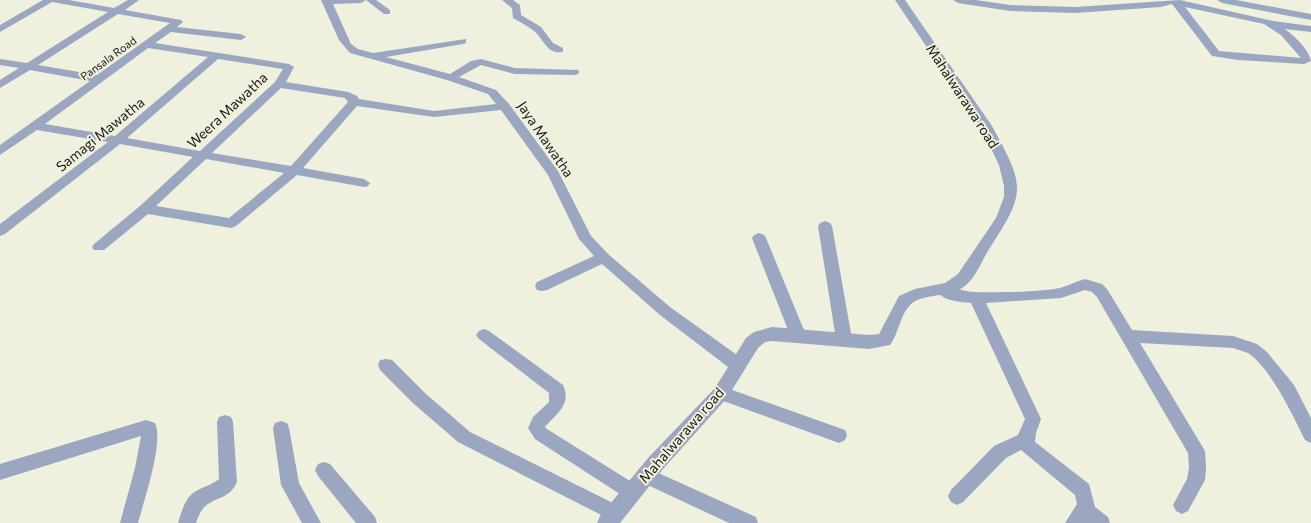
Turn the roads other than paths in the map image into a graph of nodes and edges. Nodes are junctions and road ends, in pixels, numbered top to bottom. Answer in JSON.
{"nodes":[{"id":1,"x":50,"y":0,"type":"edge"},
{"id":2,"x":54,"y":0,"type":"edge"},
{"id":3,"x":134,"y":0,"type":"edge"},
{"id":4,"x":361,"y":0,"type":"edge"},
{"id":5,"x":370,"y":0,"type":"edge"},
{"id":6,"x":507,"y":0,"type":"edge"},
{"id":7,"x":900,"y":0,"type":"edge"},
{"id":8,"x":958,"y":0,"type":"edge"},
{"id":9,"x":1222,"y":0,"type":"edge"},
{"id":10,"x":327,"y":1,"type":"edge"},
{"id":11,"x":1171,"y":1,"type":"edge"},
{"id":12,"x":116,"y":11,"type":"junction"},
{"id":13,"x":387,"y":12,"type":"dead end"},
{"id":14,"x":1311,"y":16,"type":"edge"},
{"id":15,"x":1272,"y":24,"type":"junction"},
{"id":16,"x":0,"y":29,"type":"edge"},
{"id":17,"x":170,"y":29,"type":"junction"},
{"id":18,"x":1311,"y":29,"type":"edge"},
{"id":19,"x":241,"y":37,"type":"dead end"},
{"id":20,"x":463,"y":41,"type":"dead end"},
{"id":21,"x":148,"y":45,"type":"junction"},
{"id":22,"x":559,"y":50,"type":"dead end"},
{"id":23,"x":216,"y":56,"type":"junction"},
{"id":24,"x":372,"y":56,"type":"junction"},
{"id":25,"x":0,"y":62,"type":"edge"},
{"id":26,"x":28,"y":66,"type":"junction"},
{"id":27,"x":574,"y":72,"type":"dead end"},
{"id":28,"x":451,"y":78,"type":"junction"},
{"id":29,"x":100,"y":79,"type":"junction"},
{"id":30,"x":279,"y":84,"type":"junction"},
{"id":31,"x":0,"y":85,"type":"edge"},
{"id":32,"x":354,"y":102,"type":"junction"},
{"id":33,"x":505,"y":106,"type":"junction"},
{"id":34,"x":36,"y":126,"type":"junction"},
{"id":35,"x":118,"y":140,"type":"junction"},
{"id":36,"x":0,"y":151,"type":"edge"},
{"id":37,"x":202,"y":154,"type":"junction"},
{"id":38,"x":294,"y":171,"type":"junction"},
{"id":39,"x":364,"y":184,"type":"dead end"},
{"id":40,"x":145,"y":209,"type":"junction"},
{"id":41,"x":825,"y":226,"type":"dead end"},
{"id":42,"x":0,"y":231,"type":"edge"},
{"id":43,"x":759,"y":238,"type":"dead end"},
{"id":44,"x":99,"y":247,"type":"dead end"},
{"id":45,"x":603,"y":258,"type":"junction"},
{"id":46,"x":542,"y":286,"type":"dead end"},
{"id":47,"x":943,"y":290,"type":"junction"},
{"id":48,"x":976,"y":298,"type":"junction"},
{"id":49,"x":484,"y":335,"type":"dead end"},
{"id":50,"x":798,"y":336,"type":"junction"},
{"id":51,"x":1128,"y":336,"type":"junction"},
{"id":52,"x":844,"y":339,"type":"junction"},
{"id":53,"x":386,"y":365,"type":"dead end"},
{"id":54,"x":738,"y":365,"type":"junction"},
{"id":55,"x":721,"y":393,"type":"junction"},
{"id":56,"x":225,"y":422,"type":"dead end"},
{"id":57,"x":281,"y":428,"type":"dead end"},
{"id":58,"x":839,"y":435,"type":"dead end"},
{"id":59,"x":1311,"y":435,"type":"edge"},
{"id":60,"x":1025,"y":440,"type":"junction"},
{"id":61,"x":324,"y":470,"type":"dead end"},
{"id":62,"x":0,"y":472,"type":"edge"},
{"id":63,"x":646,"y":475,"type":"junction"},
{"id":64,"x":632,"y":492,"type":"junction"},
{"id":65,"x":957,"y":496,"type":"dead end"},
{"id":66,"x":1182,"y":505,"type":"dead end"},
{"id":67,"x":1085,"y":508,"type":"junction"},
{"id":68,"x":611,"y":518,"type":"edge"},
{"id":69,"x":129,"y":523,"type":"edge"},
{"id":70,"x":187,"y":523,"type":"edge"},
{"id":71,"x":312,"y":523,"type":"edge"},
{"id":72,"x":368,"y":523,"type":"edge"},
{"id":73,"x":749,"y":523,"type":"edge"},
{"id":74,"x":1074,"y":523,"type":"edge"},
{"id":75,"x":1101,"y":523,"type":"edge"}],
"edges":[{"from":1,"to":16,"type":"street"},
{"from":2,"to":12,"type":"street"},
{"from":3,"to":12,"type":"street"},
{"from":4,"to":10,"type":"street"},
{"from":5,"to":13,"type":"street"},
{"from":6,"to":22,"type":"street"},
{"from":7,"to":47,"type":"street","name":"Mahalwarawa road"},
{"from":8,"to":11,"type":"street"},
{"from":9,"to":14,"type":"street"},
{"from":10,"to":24,"type":"street","name":"Jaya Mawatha"},
{"from":11,"to":15,"type":"street"},
{"from":11,"to":15,"type":"street"},
{"from":12,"to":17,"type":"street","name":"Pansala Road"},
{"from":12,"to":26,"type":"street"},
{"from":15,"to":18,"type":"street"},
{"from":17,"to":19,"type":"street"},
{"from":17,"to":21,"type":"street","name":"Pansala Road"},
{"from":20,"to":24,"type":"street"},
{"from":21,"to":23,"type":"street","name":"Weera Mawatha"},
{"from":21,"to":29,"type":"street","name":"Pansala Road"},
{"from":23,"to":30,"type":"street","name":"Weera Mawatha"},
{"from":23,"to":35,"type":"street","name":"Samagi Mawatha"},
{"from":24,"to":28,"type":"street","name":"Jaya Mawatha"},
{"from":25,"to":26,"type":"street"},
{"from":26,"to":29,"type":"street"},
{"from":26,"to":31,"type":"street"},
{"from":27,"to":28,"type":"street"},
{"from":28,"to":33,"type":"street","name":"Jaya Mawatha"},
{"from":29,"to":34,"type":"street","name":"Pansala Road"},
{"from":30,"to":32,"type":"street"},
{"from":30,"to":37,"type":"street","name":"Weera Mawatha"},
{"from":32,"to":33,"type":"street"},
{"from":32,"to":38,"type":"street"},
{"from":33,"to":45,"type":"street","name":"Jaya Mawatha"},
{"from":34,"to":35,"type":"street"},
{"from":34,"to":36,"type":"street","name":"Pansala Road"},
{"from":35,"to":37,"type":"street"},
{"from":35,"to":42,"type":"street","name":"Samagi Mawatha"},
{"from":37,"to":38,"type":"street"},
{"from":37,"to":40,"type":"street","name":"Weera Mawatha"},
{"from":38,"to":39,"type":"street"},
{"from":38,"to":40,"type":"street"},
{"from":40,"to":44,"type":"street","name":"Weera Mawatha"},
{"from":41,"to":52,"type":"street"},
{"from":43,"to":50,"type":"street"},
{"from":45,"to":46,"type":"street"},
{"from":45,"to":54,"type":"street","name":"Jaya Mawatha"},
{"from":47,"to":48,"type":"street"},
{"from":47,"to":52,"type":"street","name":"Mahalwarawa road"},
{"from":48,"to":51,"type":"street"},
{"from":48,"to":60,"type":"street"},
{"from":49,"to":64,"type":"street"},
{"from":50,"to":52,"type":"street","name":"Mahalwarawa road"},
{"from":50,"to":54,"type":"street","name":"Mahalwarawa road"},
{"from":51,"to":59,"type":"street"},
{"from":51,"to":66,"type":"street"},
{"from":53,"to":68,"type":"street"},
{"from":54,"to":55,"type":"street","name":"Mahalwarawa road"},
{"from":55,"to":58,"type":"street"},
{"from":55,"to":63,"type":"street","name":"Mahalwarawa road"},
{"from":56,"to":70,"type":"street"},
{"from":57,"to":71,"type":"street"},
{"from":60,"to":65,"type":"street"},
{"from":60,"to":67,"type":"street"},
{"from":61,"to":72,"type":"street"},
{"from":62,"to":69,"type":"street"},
{"from":63,"to":64,"type":"street","name":"Mahalwarawa road"},
{"from":63,"to":73,"type":"street"},
{"from":64,"to":68,"type":"street","name":"Mahalwarawa road"},
{"from":67,"to":74,"type":"street"},
{"from":67,"to":75,"type":"street"}]}
